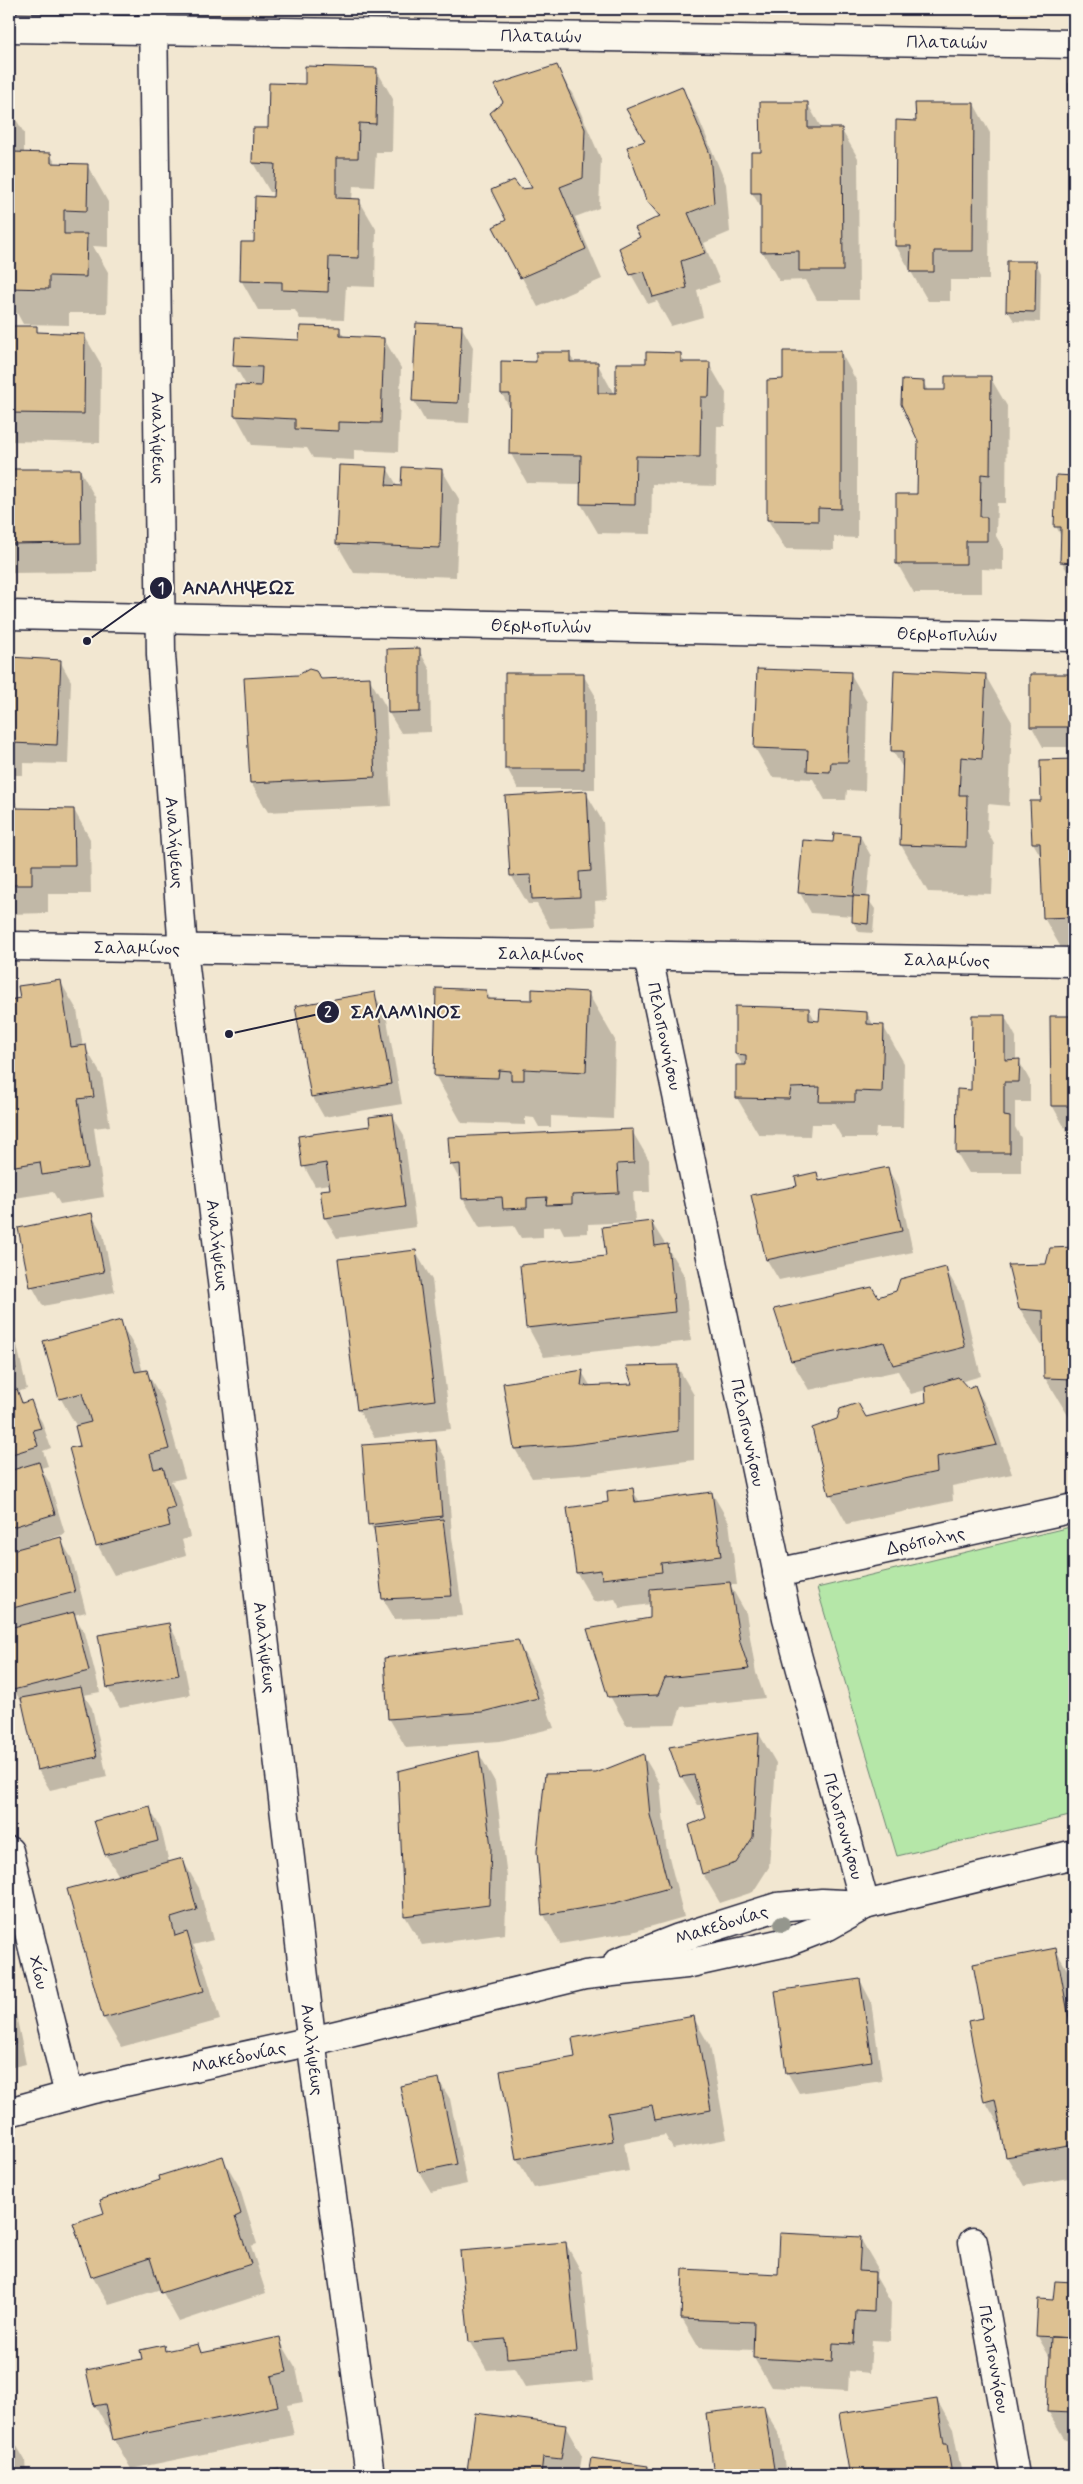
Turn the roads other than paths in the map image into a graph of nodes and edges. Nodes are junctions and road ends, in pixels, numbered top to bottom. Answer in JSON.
{"nodes":[{"id":1,"x":153,"y":20,"type":"edge"},
{"id":2,"x":9,"y":28,"type":"edge"},
{"id":3,"x":1074,"y":44,"type":"edge"},
{"id":4,"x":9,"y":615,"type":"edge"},
{"id":5,"x":160,"y":618,"type":"junction"},
{"id":6,"x":1074,"y":637,"type":"edge"},
{"id":7,"x":9,"y":946,"type":"edge"},
{"id":8,"x":182,"y":950,"type":"junction"},
{"id":9,"x":648,"y":957,"type":"junction"},
{"id":10,"x":1074,"y":962,"type":"edge"},
{"id":11,"x":1074,"y":1508,"type":"edge"},
{"id":12,"x":777,"y":1573,"type":"junction"},
{"id":13,"x":9,"y":1851,"type":"edge"},
{"id":14,"x":1074,"y":1854,"type":"edge"},
{"id":15,"x":865,"y":1905,"type":"junction"},
{"id":16,"x":584,"y":1975,"type":"junction"},
{"id":17,"x":312,"y":2041,"type":"junction"},
{"id":18,"x":69,"y":2095,"type":"junction"},
{"id":19,"x":9,"y":2112,"type":"edge"},
{"id":20,"x":973,"y":2242,"type":"dead end"},
{"id":21,"x":370,"y":2475,"type":"edge"},
{"id":22,"x":1015,"y":2475,"type":"edge"}],
"edges":[{"from":1,"to":2,"type":"street","name":"Πλαταιών"},
{"from":1,"to":3,"type":"street","name":"Πλαταιών"},
{"from":1,"to":5,"type":"street","name":"Αναλήψεως"},
{"from":4,"to":5,"type":"street","name":"Θερμοπυλών"},
{"from":5,"to":6,"type":"street","name":"Θερμοπυλών"},
{"from":5,"to":8,"type":"street","name":"Αναλήψεως"},
{"from":7,"to":8,"type":"street","name":"Σαλαμίνος"},
{"from":8,"to":9,"type":"street","name":"Σαλαμίνος"},
{"from":8,"to":17,"type":"street","name":"Αναλήψεως"},
{"from":9,"to":10,"type":"street","name":"Σαλαμίνος"},
{"from":9,"to":12,"type":"street","name":"Πελοποννήσου"},
{"from":11,"to":12,"type":"street","name":"Δρόπολης"},
{"from":12,"to":15,"type":"street","name":"Πελοποννήσου"},
{"from":13,"to":18,"type":"street","name":"Χίου"},
{"from":14,"to":15,"type":"street","name":"Μακεδονίας"},
{"from":15,"to":16,"type":"street","name":"Μακεδονίας"},
{"from":15,"to":16,"type":"street","name":"Μακεδονίας"},
{"from":16,"to":17,"type":"street","name":"Μακεδονίας"},
{"from":17,"to":18,"type":"street","name":"Μακεδονίας"},
{"from":17,"to":21,"type":"street","name":"Αναλήψεως"},
{"from":18,"to":19,"type":"street","name":"Μακεδονίας"},
{"from":20,"to":22,"type":"street","name":"Πελοποννήσου"}]}
